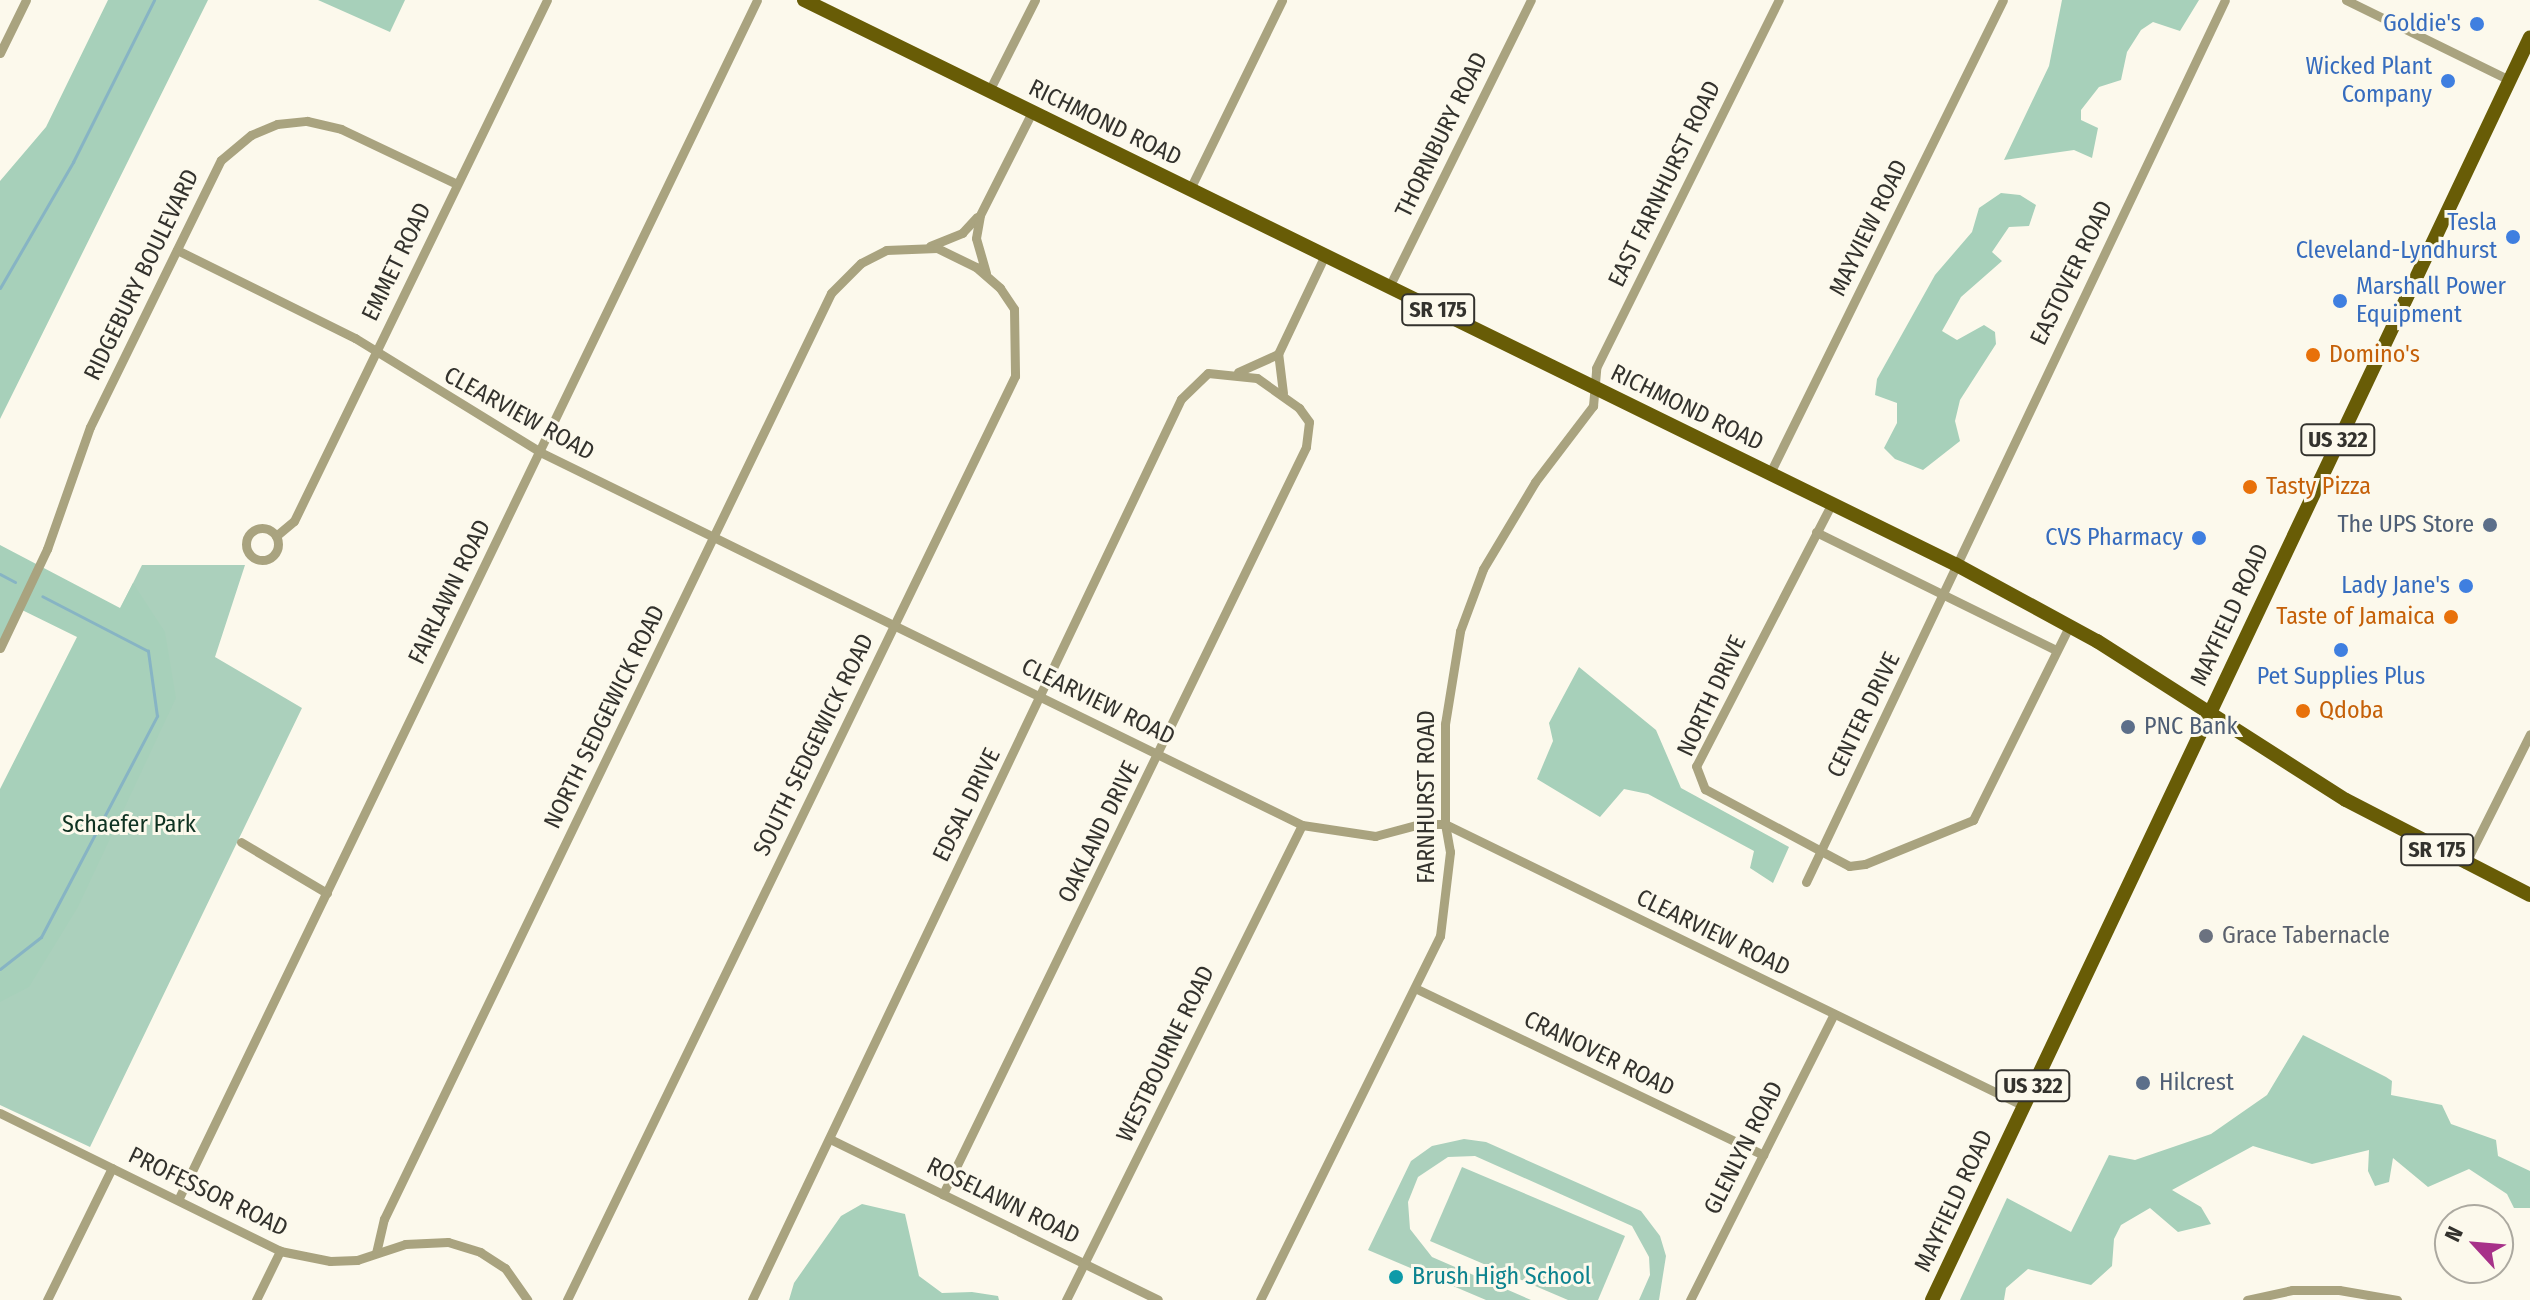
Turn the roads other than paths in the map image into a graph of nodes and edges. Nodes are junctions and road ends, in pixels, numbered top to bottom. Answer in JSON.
{"nodes":[{"id":1,"x":26,"y":0,"type":"edge"},
{"id":2,"x":547,"y":0,"type":"edge"},
{"id":3,"x":757,"y":0,"type":"edge"},
{"id":4,"x":804,"y":0,"type":"edge"},
{"id":5,"x":1035,"y":0,"type":"edge"},
{"id":6,"x":1282,"y":0,"type":"edge"},
{"id":7,"x":1531,"y":0,"type":"edge"},
{"id":8,"x":1779,"y":0,"type":"edge"},
{"id":9,"x":2003,"y":0,"type":"edge"},
{"id":10,"x":2225,"y":0,"type":"edge"},
{"id":11,"x":2346,"y":0,"type":"edge"},
{"id":12,"x":828,"y":5,"type":"edge"},
{"id":13,"x":2530,"y":37,"type":"edge"},
{"id":14,"x":0,"y":53,"type":"edge"},
{"id":15,"x":2509,"y":80,"type":"junction"},
{"id":16,"x":989,"y":91,"type":"junction"},
{"id":17,"x":1032,"y":112,"type":"junction"},
{"id":18,"x":457,"y":184,"type":"junction"},
{"id":19,"x":1190,"y":189,"type":"junction"},
{"id":20,"x":980,"y":215,"type":"junction"},
{"id":21,"x":923,"y":246,"type":"junction"},
{"id":22,"x":177,"y":250,"type":"junction"},
{"id":23,"x":1325,"y":255,"type":"junction"},
{"id":24,"x":988,"y":277,"type":"junction"},
{"id":25,"x":1389,"y":287,"type":"junction"},
{"id":26,"x":376,"y":352,"type":"junction"},
{"id":27,"x":1278,"y":354,"type":"junction"},
{"id":28,"x":1237,"y":372,"type":"junction"},
{"id":29,"x":1251,"y":376,"type":"joint"},
{"id":30,"x":1596,"y":388,"type":"junction"},
{"id":31,"x":1284,"y":393,"type":"junction"},
{"id":32,"x":540,"y":452,"type":"junction"},
{"id":33,"x":1770,"y":473,"type":"junction"},
{"id":34,"x":1832,"y":503,"type":"junction"},
{"id":35,"x":1816,"y":532,"type":"junction"},
{"id":36,"x":276,"y":536,"type":"dead end"},
{"id":37,"x":714,"y":537,"type":"junction"},
{"id":38,"x":1955,"y":564,"type":"junction"},
{"id":39,"x":1945,"y":593,"type":"junction"},
{"id":40,"x":895,"y":625,"type":"junction"},
{"id":41,"x":2070,"y":625,"type":"junction"},
{"id":42,"x":0,"y":648,"type":"edge"},
{"id":43,"x":2056,"y":650,"type":"junction"},
{"id":44,"x":1041,"y":696,"type":"junction"},
{"id":45,"x":2208,"y":713,"type":"junction"},
{"id":46,"x":2530,"y":734,"type":"edge"},
{"id":47,"x":1159,"y":754,"type":"junction"},
{"id":48,"x":1445,"y":824,"type":"junction"},
{"id":49,"x":1302,"y":825,"type":"junction"},
{"id":50,"x":241,"y":842,"type":"dead end"},
{"id":51,"x":1821,"y":851,"type":"junction"},
{"id":52,"x":2465,"y":864,"type":"junction"},
{"id":53,"x":1806,"y":882,"type":"dead end"},
{"id":54,"x":327,"y":893,"type":"junction"},
{"id":55,"x":2530,"y":895,"type":"edge"},
{"id":56,"x":1417,"y":989,"type":"junction"},
{"id":57,"x":1834,"y":1014,"type":"junction"},
{"id":58,"x":2024,"y":1106,"type":"junction"},
{"id":59,"x":0,"y":1113,"type":"edge"},
{"id":60,"x":830,"y":1139,"type":"junction"},
{"id":61,"x":1763,"y":1155,"type":"junction"},
{"id":62,"x":112,"y":1168,"type":"junction"},
{"id":63,"x":943,"y":1194,"type":"junction"},
{"id":64,"x":178,"y":1200,"type":"junction"},
{"id":65,"x":280,"y":1251,"type":"junction"},
{"id":66,"x":376,"y":1253,"type":"junction"},
{"id":67,"x":1085,"y":1262,"type":"junction"},
{"id":68,"x":47,"y":1300,"type":"edge"},
{"id":69,"x":256,"y":1300,"type":"edge"},
{"id":70,"x":527,"y":1300,"type":"edge"},
{"id":71,"x":567,"y":1300,"type":"edge"},
{"id":72,"x":752,"y":1300,"type":"edge"},
{"id":73,"x":1066,"y":1300,"type":"edge"},
{"id":74,"x":1158,"y":1300,"type":"edge"},
{"id":75,"x":1260,"y":1300,"type":"edge"},
{"id":76,"x":1690,"y":1300,"type":"edge"},
{"id":77,"x":1932,"y":1300,"type":"edge"},
{"id":78,"x":2247,"y":1300,"type":"edge"},
{"id":79,"x":2397,"y":1300,"type":"edge"}],
"edges":[{"from":1,"to":14,"type":"street"},
{"from":2,"to":18,"type":"street","name":"EMMET ROAD"},
{"from":3,"to":32,"type":"street","name":"FAIRLAWN ROAD"},
{"from":4,"to":12,"type":"main road","name":"RICHMOND ROAD","number":"SR 175"},
{"from":5,"to":16,"type":"street"},
{"from":6,"to":19,"type":"street"},
{"from":7,"to":25,"type":"street","name":"THORNBURY ROAD"},
{"from":8,"to":30,"type":"street","name":"EAST FARNHURST ROAD"},
{"from":9,"to":33,"type":"street","name":"MAYVIEW ROAD"},
{"from":10,"to":38,"type":"street","name":"EASTOVER ROAD"},
{"from":11,"to":15,"type":"street"},
{"from":12,"to":16,"type":"main road","name":"RICHMOND ROAD","number":"SR 175"},
{"from":13,"to":15,"type":"main road","name":"MAYFIELD ROAD","number":"US 322"},
{"from":15,"to":45,"type":"main road","name":"MAYFIELD ROAD","number":"US 322"},
{"from":16,"to":17,"type":"main road","name":"RICHMOND ROAD","number":"SR 175"},
{"from":17,"to":19,"type":"main road","name":"RICHMOND ROAD","number":"SR 175"},
{"from":17,"to":20,"type":"street"},
{"from":18,"to":22,"type":"street","name":"RIDGEBURY BOULEVARD"},
{"from":18,"to":26,"type":"street","name":"EMMET ROAD"},
{"from":19,"to":23,"type":"main road","name":"RICHMOND ROAD","number":"SR 175"},
{"from":20,"to":21,"type":"street","name":"NORTH SEDGEWICK ROAD"},
{"from":20,"to":24,"type":"street"},
{"from":21,"to":24,"type":"street","name":"SOUTH SEDGEWICK ROAD"},
{"from":21,"to":37,"type":"street","name":"NORTH SEDGEWICK ROAD"},
{"from":22,"to":26,"type":"street","name":"CLEARVIEW ROAD"},
{"from":22,"to":42,"type":"street","name":"RIDGEBURY BOULEVARD"},
{"from":23,"to":25,"type":"main road","name":"RICHMOND ROAD","number":"SR 175"},
{"from":23,"to":27,"type":"street"},
{"from":24,"to":40,"type":"street","name":"SOUTH SEDGEWICK ROAD"},
{"from":25,"to":30,"type":"main road","name":"RICHMOND ROAD","number":"SR 175"},
{"from":26,"to":32,"type":"street","name":"CLEARVIEW ROAD"},
{"from":26,"to":36,"type":"street","name":"EMMET ROAD"},
{"from":27,"to":28,"type":"street"},
{"from":27,"to":31,"type":"street"},
{"from":28,"to":29,"type":"street","name":"EDSAL DRIVE"},
{"from":28,"to":44,"type":"street","name":"EDSAL DRIVE"},
{"from":29,"to":31,"type":"street","name":"OAKLAND DRIVE"},
{"from":30,"to":33,"type":"main road","name":"RICHMOND ROAD","number":"SR 175"},
{"from":30,"to":48,"type":"street","name":"FARNHURST ROAD"},
{"from":31,"to":47,"type":"street","name":"OAKLAND DRIVE"},
{"from":32,"to":37,"type":"street","name":"CLEARVIEW ROAD"},
{"from":32,"to":54,"type":"street","name":"FAIRLAWN ROAD"},
{"from":33,"to":34,"type":"main road","name":"RICHMOND ROAD","number":"SR 175"},
{"from":34,"to":35,"type":"street","name":"NORTH DRIVE"},
{"from":34,"to":38,"type":"main road","name":"RICHMOND ROAD","number":"SR 175"},
{"from":35,"to":39,"type":"street"},
{"from":35,"to":51,"type":"street","name":"NORTH DRIVE"},
{"from":37,"to":40,"type":"street","name":"CLEARVIEW ROAD"},
{"from":37,"to":66,"type":"street","name":"NORTH SEDGEWICK ROAD"},
{"from":38,"to":39,"type":"street","name":"CENTER DRIVE"},
{"from":38,"to":41,"type":"main road","name":"RICHMOND ROAD","number":"SR 175"},
{"from":39,"to":43,"type":"street"},
{"from":39,"to":51,"type":"street","name":"CENTER DRIVE"},
{"from":40,"to":44,"type":"street","name":"CLEARVIEW ROAD"},
{"from":40,"to":71,"type":"street","name":"SOUTH SEDGEWICK ROAD"},
{"from":41,"to":43,"type":"street","name":"NORTH DRIVE"},
{"from":41,"to":45,"type":"main road","name":"RICHMOND ROAD","number":"SR 175"},
{"from":43,"to":51,"type":"street","name":"NORTH DRIVE"},
{"from":44,"to":47,"type":"street","name":"CLEARVIEW ROAD"},
{"from":44,"to":60,"type":"street","name":"EDSAL DRIVE"},
{"from":45,"to":52,"type":"main road","name":"RICHMOND ROAD","number":"SR 175"},
{"from":45,"to":58,"type":"main road","name":"MAYFIELD ROAD","number":"US 322"},
{"from":46,"to":52,"type":"street"},
{"from":47,"to":49,"type":"street","name":"CLEARVIEW ROAD"},
{"from":47,"to":63,"type":"street","name":"OAKLAND DRIVE"},
{"from":48,"to":49,"type":"street","name":"CLEARVIEW ROAD"},
{"from":48,"to":56,"type":"street","name":"FARNHURST ROAD"},
{"from":48,"to":57,"type":"street","name":"CLEARVIEW ROAD"},
{"from":49,"to":67,"type":"street","name":"WESTBOURNE ROAD"},
{"from":50,"to":54,"type":"street"},
{"from":51,"to":53,"type":"street","name":"CENTER DRIVE"},
{"from":52,"to":55,"type":"main road","name":"RICHMOND ROAD","number":"SR 175"},
{"from":54,"to":64,"type":"street","name":"FAIRLAWN ROAD"},
{"from":56,"to":61,"type":"street","name":"CRANOVER ROAD"},
{"from":56,"to":75,"type":"street","name":"FARNHURST ROAD"},
{"from":57,"to":58,"type":"street","name":"CLEARVIEW ROAD"},
{"from":57,"to":61,"type":"street","name":"GLENLYN ROAD"},
{"from":58,"to":77,"type":"main road","name":"MAYFIELD ROAD","number":"US 322"},
{"from":59,"to":62,"type":"street","name":"PROFESSOR ROAD"},
{"from":60,"to":63,"type":"street","name":"ROSELAWN ROAD"},
{"from":60,"to":72,"type":"street","name":"EDSAL DRIVE"},
{"from":61,"to":76,"type":"street","name":"GLENLYN ROAD"},
{"from":62,"to":64,"type":"street","name":"PROFESSOR ROAD"},
{"from":62,"to":68,"type":"street"},
{"from":63,"to":67,"type":"street","name":"ROSELAWN ROAD"},
{"from":64,"to":65,"type":"street","name":"PROFESSOR ROAD"},
{"from":65,"to":66,"type":"street","name":"PROFESSOR ROAD"},
{"from":65,"to":69,"type":"street"},
{"from":66,"to":70,"type":"street","name":"PROFESSOR ROAD"},
{"from":67,"to":73,"type":"street","name":"WESTBOURNE ROAD"},
{"from":67,"to":74,"type":"street","name":"ROSELAWN ROAD"},
{"from":78,"to":79,"type":"street"}]}
